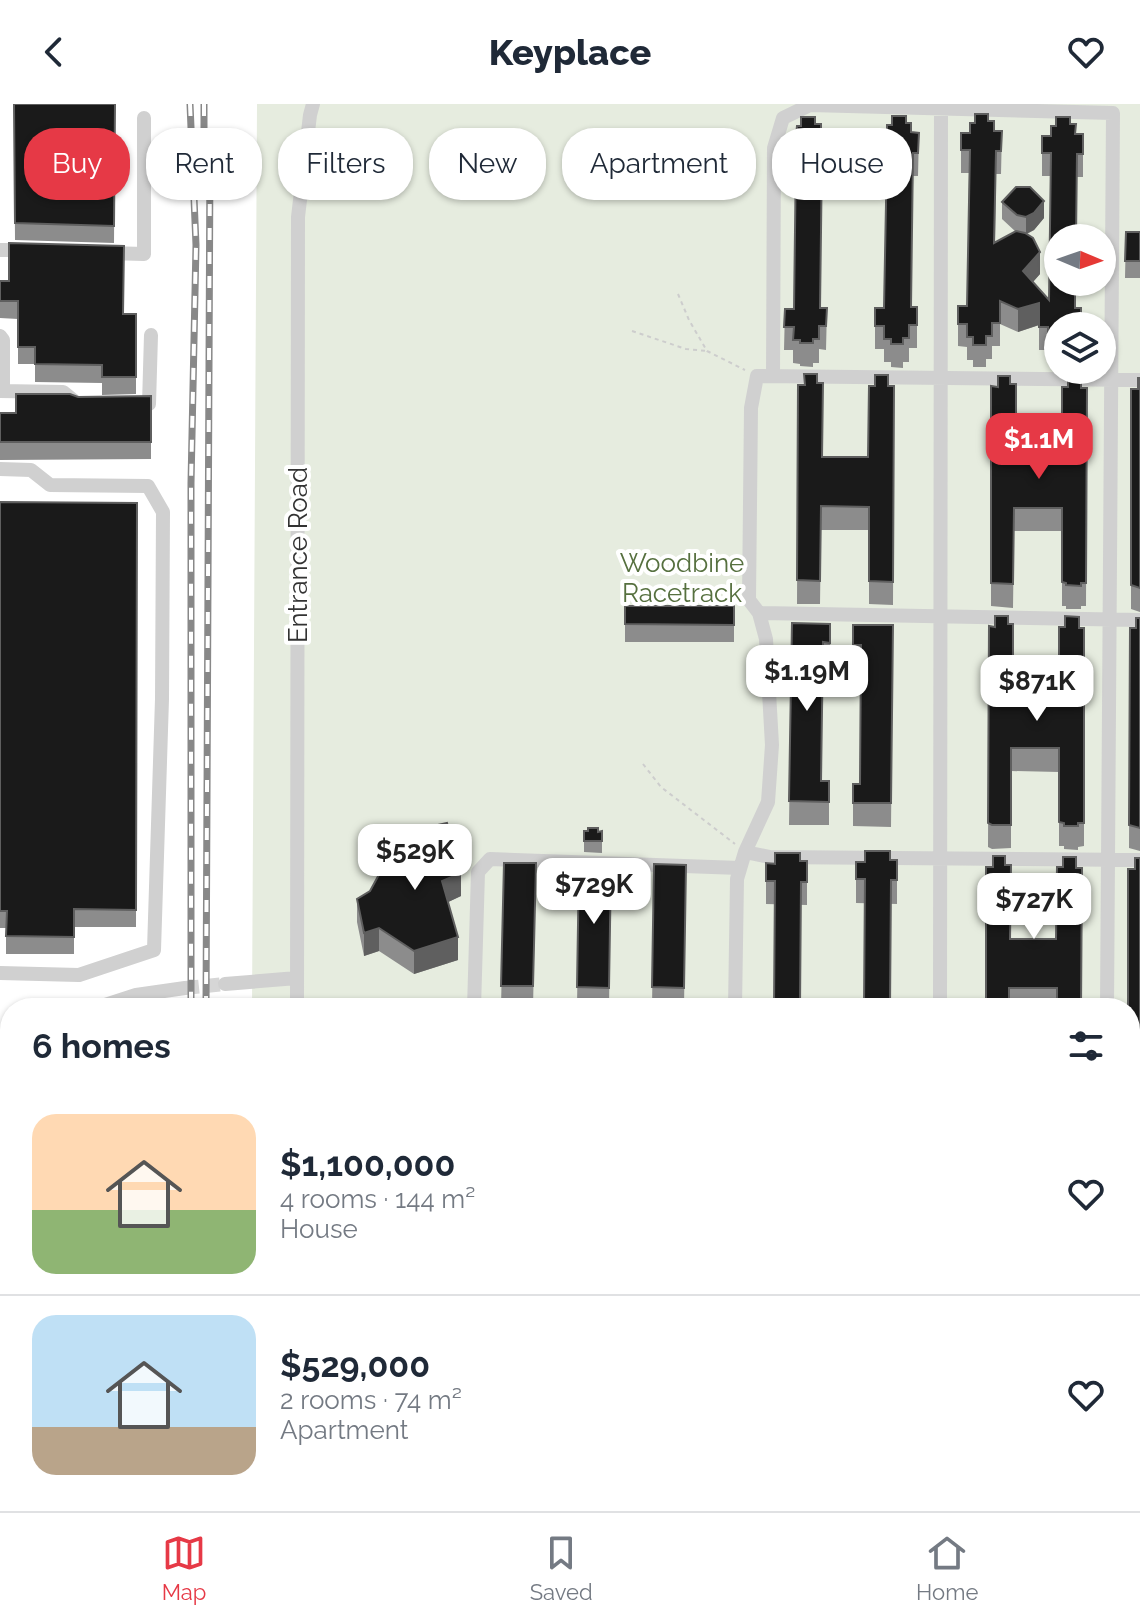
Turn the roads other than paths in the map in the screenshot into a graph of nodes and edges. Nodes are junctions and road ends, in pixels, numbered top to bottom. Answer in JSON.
{"nodes":[{"id":1,"x":313,"y":104,"type":"edge"},
{"id":2,"x":941,"y":106,"type":"edge"},
{"id":3,"x":144,"y":118,"type":"dead end"},
{"id":4,"x":0,"y":250,"type":"edge"},
{"id":5,"x":48,"y":251,"type":"edge"},
{"id":6,"x":96,"y":253,"type":"edge"},
{"id":7,"x":1112,"y":312,"type":"edge"},
{"id":8,"x":151,"y":335,"type":"dead end"},
{"id":9,"x":0,"y":336,"type":"edge"},
{"id":10,"x":773,"y":376,"type":"junction"},
{"id":11,"x":940,"y":380,"type":"junction"},
{"id":12,"x":1044,"y":380,"type":"edge"},
{"id":13,"x":1116,"y":380,"type":"edge"},
{"id":14,"x":1140,"y":380,"type":"edge"},
{"id":15,"x":1112,"y":384,"type":"edge"},
{"id":16,"x":2,"y":391,"type":"edge"},
{"id":17,"x":121,"y":404,"type":"edge"},
{"id":18,"x":92,"y":405,"type":"edge"},
{"id":19,"x":0,"y":469,"type":"edge"},
{"id":20,"x":759,"y":613,"type":"junction"},
{"id":21,"x":941,"y":617,"type":"junction"},
{"id":22,"x":1110,"y":620,"type":"junction"},
{"id":23,"x":1140,"y":620,"type":"edge"},
{"id":24,"x":745,"y":852,"type":"junction"},
{"id":25,"x":940,"y":858,"type":"junction"},
{"id":26,"x":1108,"y":860,"type":"junction"},
{"id":27,"x":1140,"y":860,"type":"edge"},
{"id":28,"x":740,"y":868,"type":"junction"},
{"id":29,"x":0,"y":973,"type":"edge"},
{"id":30,"x":297,"y":978,"type":"junction"},
{"id":31,"x":225,"y":984,"type":"tunnel mouth"},
{"id":32,"x":185,"y":988,"type":"tunnel mouth"},
{"id":33,"x":127,"y":998,"type":"edge"},
{"id":34,"x":297,"y":998,"type":"edge"},
{"id":35,"x":474,"y":998,"type":"edge"},
{"id":36,"x":735,"y":998,"type":"edge"},
{"id":37,"x":940,"y":998,"type":"edge"},
{"id":38,"x":1107,"y":998,"type":"edge"}],
"edges":[{"from":1,"to":30,"type":"street","name":"Entrance Road"},
{"from":2,"to":7,"type":"street"},
{"from":2,"to":10,"type":"street"},
{"from":2,"to":11,"type":"street"},
{"from":3,"to":6,"type":"street"},
{"from":4,"to":5,"type":"street"},
{"from":8,"to":17,"type":"street"},
{"from":9,"to":16,"type":"street"},
{"from":10,"to":11,"type":"street"},
{"from":10,"to":20,"type":"street"},
{"from":11,"to":12,"type":"street"},
{"from":11,"to":21,"type":"street"},
{"from":13,"to":14,"type":"street"},
{"from":15,"to":22,"type":"street"},
{"from":16,"to":18,"type":"street"},
{"from":19,"to":29,"type":"street"},
{"from":20,"to":21,"type":"street"},
{"from":20,"to":24,"type":"street"},
{"from":21,"to":22,"type":"street"},
{"from":21,"to":25,"type":"street"},
{"from":22,"to":23,"type":"street"},
{"from":22,"to":26,"type":"street"},
{"from":24,"to":25,"type":"street"},
{"from":24,"to":28,"type":"street"},
{"from":25,"to":26,"type":"street"},
{"from":25,"to":37,"type":"street"},
{"from":26,"to":27,"type":"street"},
{"from":26,"to":38,"type":"street"},
{"from":28,"to":35,"type":"street"},
{"from":28,"to":36,"type":"street"},
{"from":30,"to":31,"type":"street"},
{"from":30,"to":34,"type":"street","name":"Entrance Road"},
{"from":32,"to":33,"type":"street"}]}
